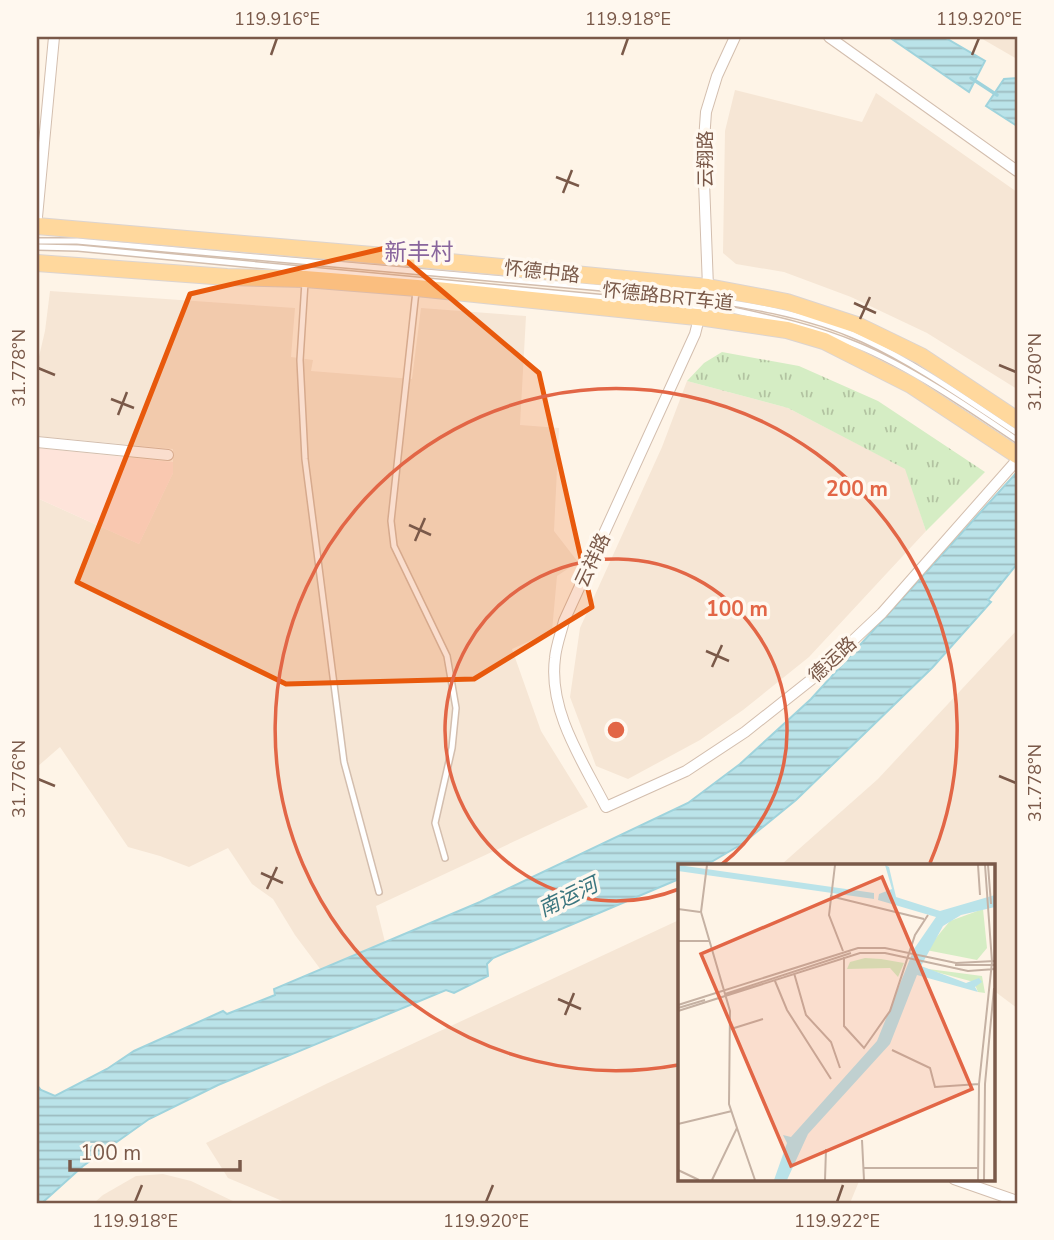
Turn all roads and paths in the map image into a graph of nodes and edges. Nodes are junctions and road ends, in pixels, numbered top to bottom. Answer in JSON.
{"nodes":[{"id":1,"x":54,"y":37,"type":"edge"},
{"id":2,"x":735,"y":37,"type":"edge"},
{"id":3,"x":829,"y":37,"type":"edge"},
{"id":4,"x":1017,"y":172,"type":"edge"},
{"id":5,"x":37,"y":217,"type":"edge"},
{"id":6,"x":37,"y":226,"type":"edge"},
{"id":7,"x":37,"y":241,"type":"edge"},
{"id":8,"x":37,"y":247,"type":"edge"},
{"id":9,"x":37,"y":263,"type":"edge"},
{"id":10,"x":305,"y":279,"type":"junction"},
{"id":11,"x":708,"y":287,"type":"junction"},
{"id":12,"x":416,"y":288,"type":"junction"},
{"id":13,"x":699,"y":317,"type":"junction"},
{"id":14,"x":1017,"y":420,"type":"edge"},
{"id":15,"x":37,"y":442,"type":"edge"},
{"id":16,"x":1015,"y":446,"type":"edge"},
{"id":17,"x":168,"y":455,"type":"dead end"},
{"id":18,"x":606,"y":807,"type":"joint"},
{"id":19,"x":445,"y":858,"type":"dead end"},
{"id":20,"x":379,"y":892,"type":"dead end"},
{"id":21,"x":957,"y":1180,"type":"edge"},
{"id":22,"x":1017,"y":1201,"type":"edge"}],
"edges":[{"from":1,"to":5,"type":"street"},
{"from":2,"to":11,"type":"street","name":"云翔路"},
{"from":3,"to":4,"type":"street"},
{"from":6,"to":11,"type":"main road","name":"怀德中路"},
{"from":7,"to":16,"type":"lane","name":"怀德路BRT车道"},
{"from":8,"to":16,"type":"lane","name":"怀德路BRT车道"},
{"from":9,"to":10,"type":"main road","name":"怀德中路"},
{"from":10,"to":12,"type":"main road","name":"怀德中路"},
{"from":10,"to":20,"type":"lane"},
{"from":11,"to":14,"type":"main road","name":"怀德中路"},
{"from":12,"to":13,"type":"main road","name":"怀德中路"},
{"from":12,"to":19,"type":"lane"},
{"from":13,"to":16,"type":"main road","name":"怀德中路"},
{"from":13,"to":18,"type":"street","name":"云祥路"},
{"from":15,"to":17,"type":"street"},
{"from":16,"to":18,"type":"street","name":"德运路"},
{"from":21,"to":22,"type":"street"}]}
